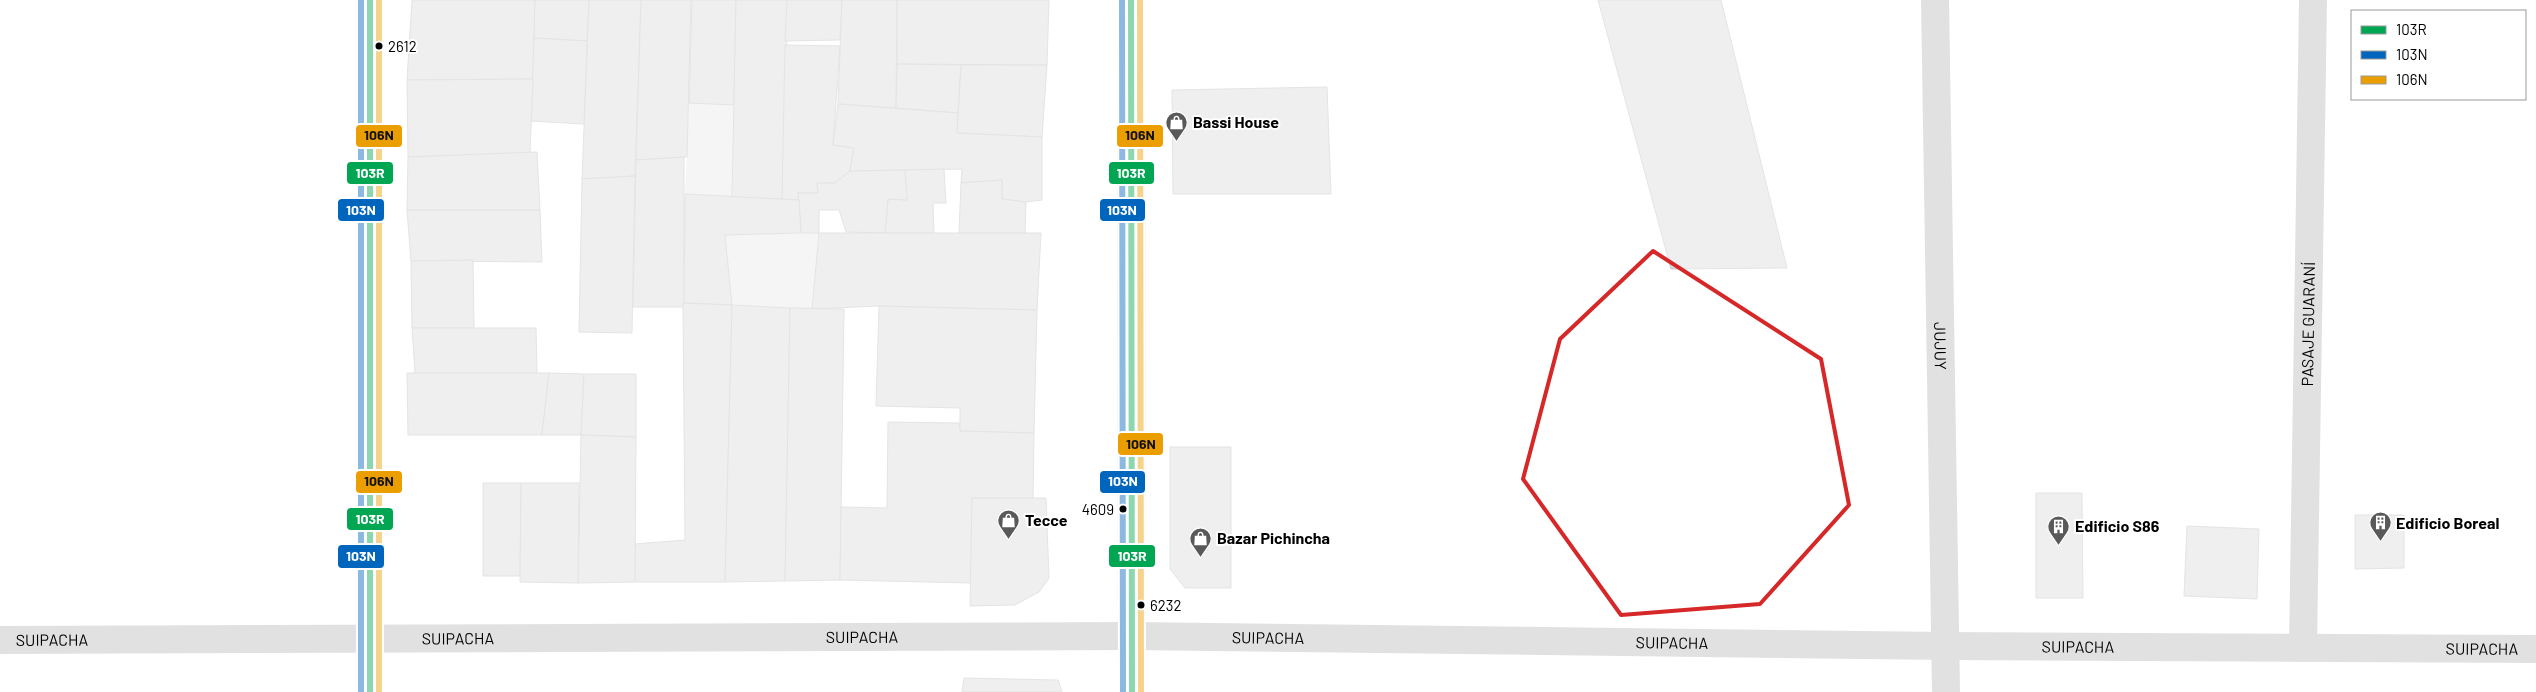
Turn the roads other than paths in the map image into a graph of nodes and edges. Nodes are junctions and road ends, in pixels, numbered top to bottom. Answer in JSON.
{"nodes":[{"id":1,"x":370,"y":0,"type":"edge"},
{"id":2,"x":1131,"y":0,"type":"edge"},
{"id":3,"x":1935,"y":0,"type":"edge"},
{"id":4,"x":2313,"y":0,"type":"edge"},
{"id":5,"x":1132,"y":636,"type":"junction"},
{"id":6,"x":370,"y":639,"type":"junction"},
{"id":7,"x":0,"y":640,"type":"edge"},
{"id":8,"x":1946,"y":646,"type":"junction"},
{"id":9,"x":2303,"y":648,"type":"junction"},
{"id":10,"x":2536,"y":649,"type":"edge"},
{"id":11,"x":370,"y":692,"type":"edge"},
{"id":12,"x":1132,"y":692,"type":"edge"},
{"id":13,"x":1946,"y":692,"type":"edge"}],
"edges":[{"from":1,"to":6,"type":"street"},
{"from":2,"to":5,"type":"street"},
{"from":3,"to":8,"type":"street","name":"JUJUY"},
{"from":4,"to":9,"type":"street","name":"PASAJE GUARANÍ"},
{"from":5,"to":6,"type":"street","name":"SUIPACHA"},
{"from":5,"to":8,"type":"street","name":"SUIPACHA"},
{"from":5,"to":12,"type":"street"},
{"from":6,"to":7,"type":"street","name":"SUIPACHA"},
{"from":6,"to":11,"type":"street"},
{"from":8,"to":9,"type":"street","name":"SUIPACHA"},
{"from":8,"to":13,"type":"street","name":"JUJUY"},
{"from":9,"to":10,"type":"street","name":"SUIPACHA"}]}
